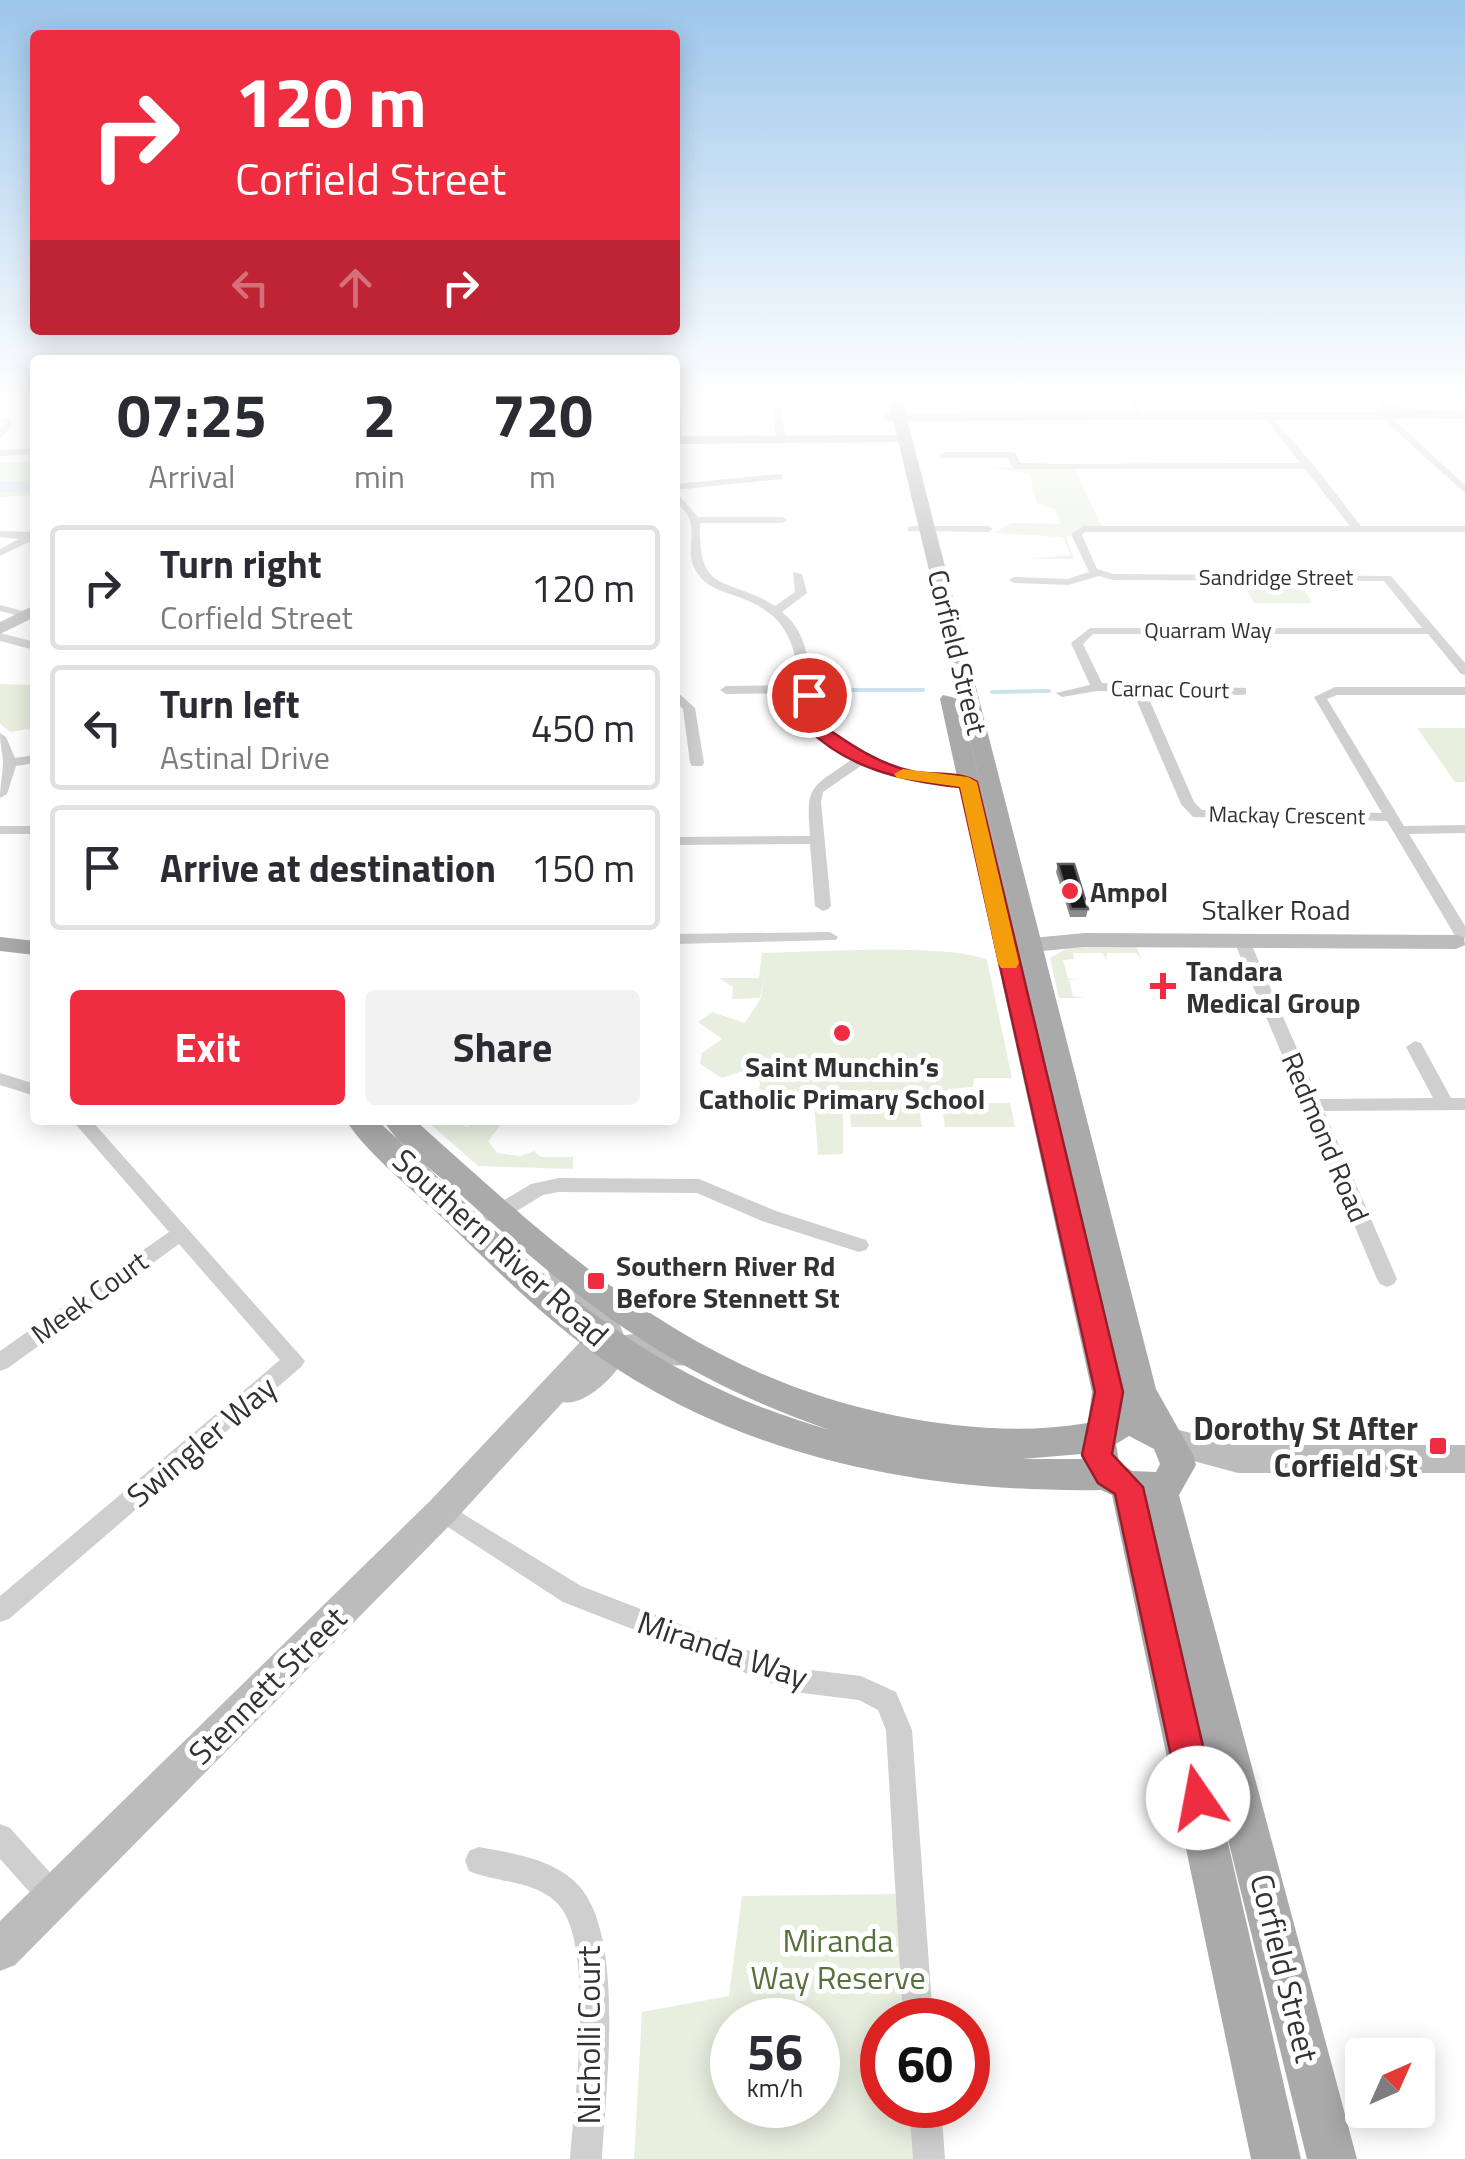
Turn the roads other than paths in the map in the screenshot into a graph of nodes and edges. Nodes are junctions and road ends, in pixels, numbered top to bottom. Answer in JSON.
{"nodes":[{"id":1,"x":912,"y":496,"type":"edge"},
{"id":2,"x":1333,"y":496,"type":"edge"},
{"id":3,"x":680,"y":499,"type":"edge"},
{"id":4,"x":694,"y":520,"type":"junction"},
{"id":5,"x":782,"y":520,"type":"dead end"},
{"id":6,"x":1358,"y":528,"type":"junction"},
{"id":7,"x":988,"y":529,"type":"dead end"},
{"id":8,"x":1465,"y":529,"type":"edge"},
{"id":9,"x":920,"y":530,"type":"junction"},
{"id":10,"x":0,"y":534,"type":"edge"},
{"id":11,"x":30,"y":536,"type":"edge"},
{"id":12,"x":30,"y":538,"type":"edge"},
{"id":13,"x":0,"y":553,"type":"edge"},
{"id":14,"x":1098,"y":573,"type":"junction"},
{"id":15,"x":797,"y":574,"type":"dead end"},
{"id":16,"x":1014,"y":580,"type":"dead end"},
{"id":17,"x":0,"y":608,"type":"edge"},
{"id":18,"x":776,"y":611,"type":"junction"},
{"id":19,"x":30,"y":612,"type":"edge"},
{"id":20,"x":30,"y":613,"type":"edge"},
{"id":21,"x":0,"y":629,"type":"edge"},
{"id":22,"x":1431,"y":631,"type":"junction"},
{"id":23,"x":0,"y":638,"type":"edge"},
{"id":24,"x":30,"y":645,"type":"edge"},
{"id":25,"x":1465,"y":671,"type":"edge"},
{"id":26,"x":1098,"y":687,"type":"junction"},
{"id":27,"x":726,"y":690,"type":"dead end"},
{"id":28,"x":807,"y":690,"type":"junction"},
{"id":29,"x":1139,"y":691,"type":"junction"},
{"id":30,"x":1242,"y":691,"type":"dead end"},
{"id":31,"x":1465,"y":691,"type":"edge"},
{"id":32,"x":1062,"y":692,"type":"dead end"},
{"id":33,"x":680,"y":699,"type":"edge"},
{"id":34,"x":0,"y":737,"type":"edge"},
{"id":35,"x":861,"y":759,"type":"junction"},
{"id":36,"x":30,"y":760,"type":"edge"},
{"id":37,"x":10,"y":763,"type":"junction"},
{"id":38,"x":697,"y":763,"type":"dead end"},
{"id":39,"x":979,"y":782,"type":"junction"},
{"id":40,"x":0,"y":794,"type":"edge"},
{"id":41,"x":1396,"y":823,"type":"junction"},
{"id":42,"x":1465,"y":829,"type":"edge"},
{"id":43,"x":0,"y":830,"type":"edge"},
{"id":44,"x":30,"y":830,"type":"edge"},
{"id":45,"x":680,"y":840,"type":"edge"},
{"id":46,"x":817,"y":840,"type":"junction"},
{"id":47,"x":824,"y":906,"type":"dead end"},
{"id":48,"x":830,"y":937,"type":"dead end"},
{"id":49,"x":30,"y":939,"type":"edge"},
{"id":50,"x":680,"y":939,"type":"edge"},
{"id":51,"x":1017,"y":939,"type":"junction"},
{"id":52,"x":1242,"y":939,"type":"junction"},
{"id":53,"x":1460,"y":940,"type":"edge"},
{"id":54,"x":0,"y":941,"type":"edge"},
{"id":55,"x":30,"y":947,"type":"edge"},
{"id":56,"x":1414,"y":1047,"type":"dead end"},
{"id":57,"x":0,"y":1079,"type":"edge"},
{"id":58,"x":30,"y":1088,"type":"edge"},
{"id":59,"x":1455,"y":1104,"type":"edge"},
{"id":60,"x":1313,"y":1105,"type":"junction"},
{"id":61,"x":84,"y":1125,"type":"edge"},
{"id":62,"x":366,"y":1125,"type":"edge"},
{"id":63,"x":402,"y":1125,"type":"edge"},
{"id":64,"x":488,"y":1220,"type":"junction"},
{"id":65,"x":180,"y":1234,"type":"junction"},
{"id":66,"x":859,"y":1245,"type":"dead end"},
{"id":67,"x":559,"y":1264,"type":"junction"},
{"id":68,"x":1387,"y":1279,"type":"dead end"},
{"id":69,"x":610,"y":1347,"type":"junction"},
{"id":70,"x":682,"y":1355,"type":"junction"},
{"id":71,"x":0,"y":1362,"type":"edge"},
{"id":72,"x":1102,"y":1432,"type":"junction"},
{"id":73,"x":1465,"y":1459,"type":"edge"},
{"id":74,"x":1150,"y":1466,"type":"junction"},
{"id":75,"x":442,"y":1511,"type":"junction"},
{"id":76,"x":0,"y":1612,"type":"edge"},
{"id":77,"x":0,"y":1838,"type":"edge"},
{"id":78,"x":479,"y":1861,"type":"dead end"},
{"id":79,"x":53,"y":1897,"type":"junction"},
{"id":80,"x":0,"y":1950,"type":"edge"},
{"id":81,"x":917,"y":1998,"type":"edge"},
{"id":82,"x":927,"y":2128,"type":"edge"},
{"id":83,"x":586,"y":2159,"type":"edge"},
{"id":84,"x":929,"y":2159,"type":"edge"},
{"id":85,"x":1276,"y":2159,"type":"edge"},
{"id":86,"x":1332,"y":2159,"type":"edge"}],
"edges":[{"from":1,"to":9,"type":"main road","name":"Corfield Street"},
{"from":2,"to":6,"type":"street"},
{"from":3,"to":4,"type":"street"},
{"from":4,"to":5,"type":"street"},
{"from":4,"to":18,"type":"street"},
{"from":6,"to":8,"type":"street"},
{"from":6,"to":14,"type":"street"},
{"from":7,"to":9,"type":"street"},
{"from":9,"to":39,"type":"main road","name":"Corfield Street"},
{"from":10,"to":11,"type":"street"},
{"from":12,"to":13,"type":"street"},
{"from":14,"to":16,"type":"street","name":"Sandridge Street"},
{"from":14,"to":22,"type":"street","name":"Sandridge Street"},
{"from":15,"to":18,"type":"street"},
{"from":17,"to":19,"type":"street"},
{"from":18,"to":28,"type":"street"},
{"from":20,"to":21,"type":"main road"},
{"from":22,"to":25,"type":"street","name":"Sandridge Street"},
{"from":22,"to":26,"type":"street","name":"Quarram Way"},
{"from":23,"to":24,"type":"street"},
{"from":26,"to":29,"type":"street","name":"Carnac Court"},
{"from":26,"to":32,"type":"street"},
{"from":27,"to":28,"type":"street"},
{"from":28,"to":35,"type":"street"},
{"from":29,"to":30,"type":"street","name":"Carnac Court"},
{"from":29,"to":41,"type":"street","name":"Mackay Crescent"},
{"from":31,"to":41,"type":"street"},
{"from":33,"to":38,"type":"street"},
{"from":34,"to":37,"type":"street"},
{"from":35,"to":39,"type":"street"},
{"from":35,"to":46,"type":"street"},
{"from":36,"to":37,"type":"street"},
{"from":37,"to":40,"type":"street"},
{"from":39,"to":51,"type":"main road","name":"Corfield Street"},
{"from":41,"to":42,"type":"street"},
{"from":41,"to":53,"type":"street"},
{"from":43,"to":44,"type":"street"},
{"from":45,"to":46,"type":"street"},
{"from":46,"to":47,"type":"street"},
{"from":48,"to":50,"type":"street"},
{"from":49,"to":54,"type":"main road"},
{"from":51,"to":52,"type":"main road","name":"Stalker Road"},
{"from":51,"to":72,"type":"main road","name":"Corfield Street"},
{"from":51,"to":74,"type":"main road","name":"Corfield Street"},
{"from":52,"to":53,"type":"main road","name":"Stalker Road"},
{"from":52,"to":60,"type":"street","name":"Redmond Road"},
{"from":54,"to":55,"type":"main road"},
{"from":56,"to":59,"type":"street"},
{"from":57,"to":58,"type":"street"},
{"from":59,"to":60,"type":"street"},
{"from":60,"to":68,"type":"street","name":"Redmond Road"},
{"from":61,"to":65,"type":"street","name":"Swingler Way"},
{"from":62,"to":64,"type":"main road","name":"Southern River Road"},
{"from":63,"to":64,"type":"main road","name":"Southern River Road"},
{"from":64,"to":66,"type":"street"},
{"from":64,"to":67,"type":"main road","name":"Southern River Road"},
{"from":64,"to":69,"type":"main road","name":"Southern River Road"},
{"from":65,"to":71,"type":"street","name":"Meek Court"},
{"from":65,"to":76,"type":"street","name":"Swingler Way"},
{"from":67,"to":69,"type":"main road"},
{"from":67,"to":70,"type":"main road","name":"Southern River Road"},
{"from":69,"to":70,"type":"main road"},
{"from":69,"to":74,"type":"main road","name":"Southern River Road"},
{"from":69,"to":75,"type":"main road","name":"Stennett Street"},
{"from":70,"to":72,"type":"main road","name":"Southern River Road"},
{"from":72,"to":74,"type":"main road","name":"Southern River Road"},
{"from":72,"to":74,"type":"main road","name":"Corfield Street"},
{"from":73,"to":74,"type":"main road"},
{"from":74,"to":85,"type":"main road","name":"Corfield Street"},
{"from":74,"to":86,"type":"main road","name":"Corfield Street"},
{"from":75,"to":79,"type":"main road","name":"Stennett Street"},
{"from":75,"to":81,"type":"street","name":"Miranda Way"},
{"from":77,"to":79,"type":"street"},
{"from":78,"to":83,"type":"street","name":"Nicholli Court"},
{"from":79,"to":80,"type":"main road","name":"Stennett Street"},
{"from":82,"to":84,"type":"street"}]}
